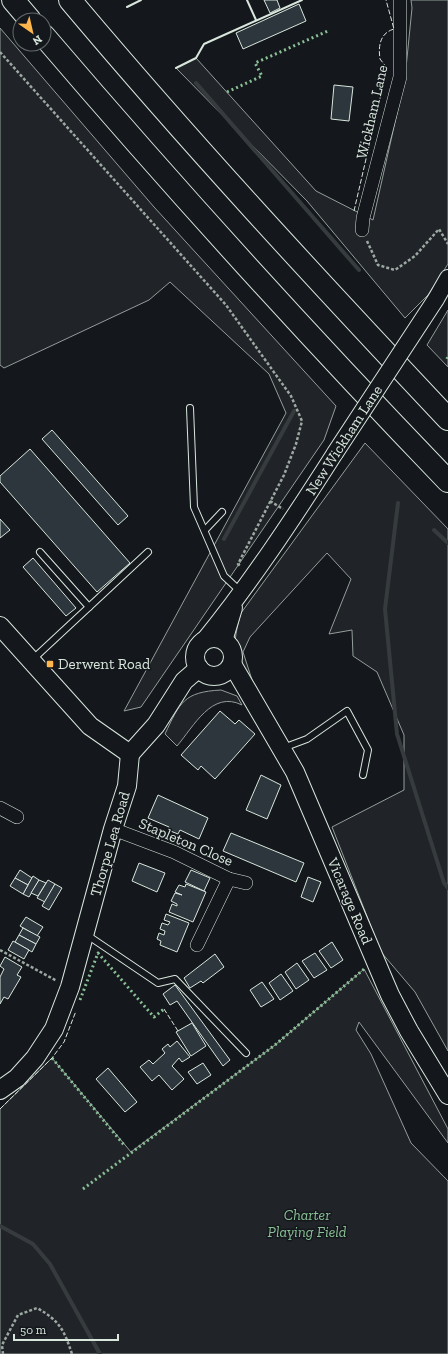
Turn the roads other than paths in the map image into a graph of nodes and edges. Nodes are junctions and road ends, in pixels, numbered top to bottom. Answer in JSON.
{"nodes":[{"id":1,"x":13,"y":0,"type":"edge"},
{"id":2,"x":70,"y":0,"type":"edge"},
{"id":3,"x":400,"y":0,"type":"edge"},
{"id":4,"x":23,"y":12,"type":"edge"},
{"id":5,"x":52,"y":45,"type":"edge"},
{"id":6,"x":362,"y":230,"type":"road end"},
{"id":7,"x":448,"y":278,"type":"edge"},
{"id":8,"x":190,"y":408,"type":"dead end"},
{"id":9,"x":448,"y":419,"type":"edge"},
{"id":10,"x":448,"y":481,"type":"edge"},
{"id":11,"x":222,"y":512,"type":"dead end"},
{"id":12,"x":205,"y":530,"type":"junction"},
{"id":13,"x":40,"y":552,"type":"dead end"},
{"id":14,"x":148,"y":552,"type":"dead end"},
{"id":15,"x":239,"y":596,"type":"junction"},
{"id":16,"x":89,"y":606,"type":"junction"},
{"id":17,"x":0,"y":626,"type":"edge"},
{"id":18,"x":224,"y":641,"type":"junction"},
{"id":19,"x":201,"y":644,"type":"junction"},
{"id":20,"x":31,"y":661,"type":"junction"},
{"id":21,"x":199,"y":668,"type":"junction"},
{"id":22,"x":226,"y":669,"type":"junction"},
{"id":23,"x":281,"y":748,"type":"junction"},
{"id":24,"x":130,"y":754,"type":"junction"},
{"id":25,"x":363,"y":775,"type":"dead end"},
{"id":26,"x":0,"y":808,"type":"edge"},
{"id":27,"x":17,"y":817,"type":"dead end"},
{"id":28,"x":113,"y":829,"type":"junction"},
{"id":29,"x":229,"y":879,"type":"junction"},
{"id":30,"x":246,"y":883,"type":"dead end"},
{"id":31,"x":84,"y":932,"type":"junction"},
{"id":32,"x":198,"y":945,"type":"dead end"},
{"id":33,"x":246,"y":1053,"type":"dead end"},
{"id":34,"x":0,"y":1090,"type":"edge"},
{"id":35,"x":448,"y":1095,"type":"edge"}],
"edges":[{"from":1,"to":4,"type":"highway"},
{"from":2,"to":9,"type":"highway"},
{"from":3,"to":6,"type":"street","name":"Wickham Lane"},
{"from":5,"to":10,"type":"highway"},
{"from":7,"to":15,"type":"street","name":"New Wickham Lane","bridge":true},
{"from":8,"to":12,"type":"lane"},
{"from":11,"to":12,"type":"lane"},
{"from":12,"to":15,"type":"lane"},
{"from":13,"to":16,"type":"lane"},
{"from":14,"to":16,"type":"lane"},
{"from":15,"to":18,"type":"street","name":"New Wickham Lane"},
{"from":15,"to":19,"type":"street","name":"New Wickham Lane"},
{"from":16,"to":20,"type":"lane"},
{"from":17,"to":20,"type":"main road"},
{"from":18,"to":19,"type":"main road"},
{"from":18,"to":22,"type":"main road"},
{"from":19,"to":21,"type":"main road"},
{"from":20,"to":24,"type":"main road"},
{"from":21,"to":22,"type":"main road"},
{"from":21,"to":24,"type":"main road"},
{"from":22,"to":23,"type":"main road","name":"Vicarage Road"},
{"from":23,"to":25,"type":"lane"},
{"from":23,"to":35,"type":"main road","name":"Vicarage Road"},
{"from":24,"to":28,"type":"main road","name":"Thorpe Lea Road"},
{"from":26,"to":27,"type":"street"},
{"from":28,"to":29,"type":"street","name":"Stapleton Close"},
{"from":28,"to":31,"type":"main road","name":"Thorpe Lea Road"},
{"from":29,"to":30,"type":"street","name":"Stapleton Close"},
{"from":29,"to":32,"type":"street"},
{"from":31,"to":33,"type":"lane"},
{"from":31,"to":34,"type":"main road","name":"Thorpe Lea Road"}]}
